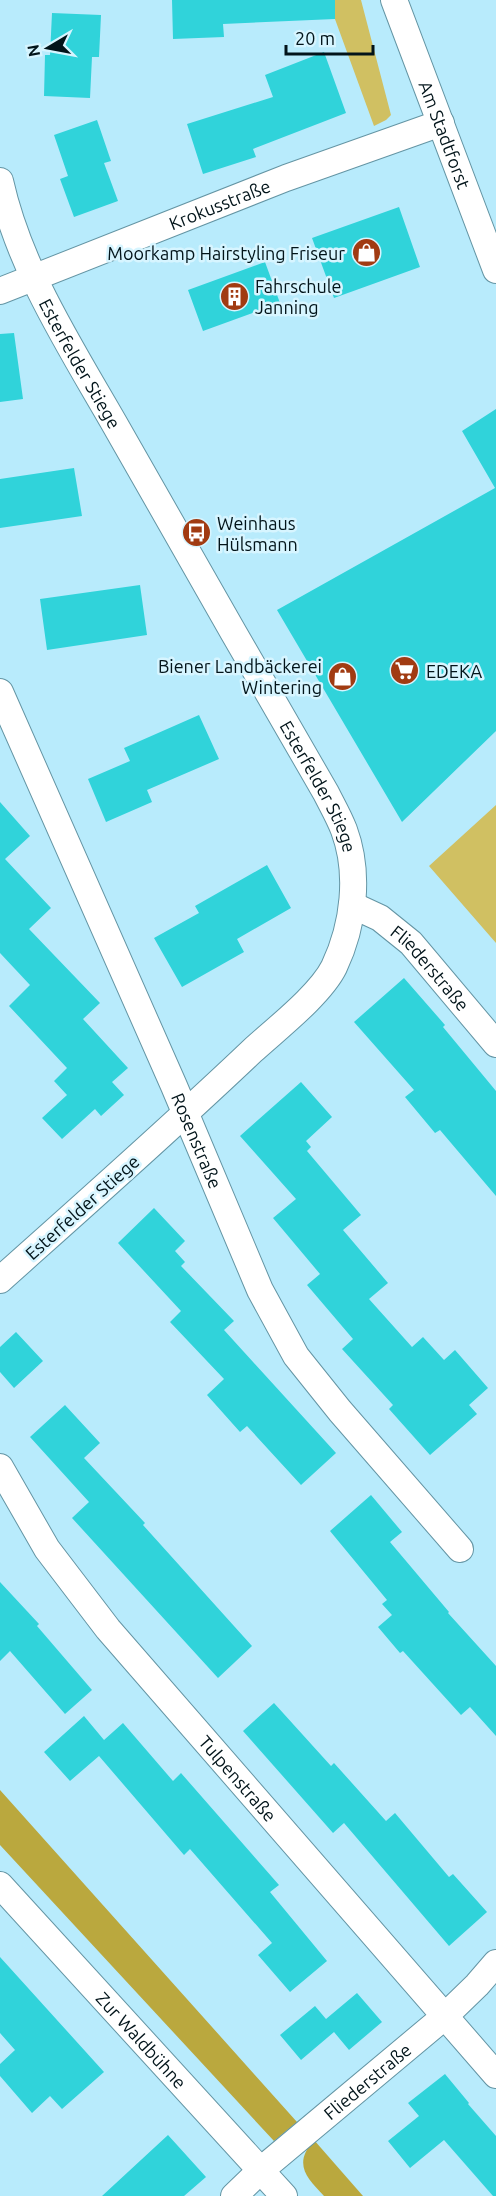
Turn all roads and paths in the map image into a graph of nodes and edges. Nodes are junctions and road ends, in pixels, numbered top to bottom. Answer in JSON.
{"nodes":[{"id":1,"x":394,"y":0,"type":"edge"},
{"id":2,"x":441,"y":123,"type":"junction"},
{"id":3,"x":0,"y":181,"type":"edge"},
{"id":4,"x":496,"y":270,"type":"edge"},
{"id":5,"x":34,"y":278,"type":"junction"},
{"id":6,"x":0,"y":291,"type":"edge"},
{"id":7,"x":0,"y":692,"type":"edge"},
{"id":8,"x":352,"y":905,"type":"junction"},
{"id":9,"x":496,"y":1044,"type":"edge"},
{"id":10,"x":186,"y":1114,"type":"junction"},
{"id":11,"x":0,"y":1280,"type":"edge"},
{"id":12,"x":0,"y":1467,"type":"edge"},
{"id":13,"x":460,"y":1549,"type":"dead end"},
{"id":14,"x":0,"y":1885,"type":"edge"},
{"id":15,"x":496,"y":1963,"type":"edge"},
{"id":16,"x":444,"y":2018,"type":"junction"},
{"id":17,"x":496,"y":2076,"type":"edge"},
{"id":18,"x":261,"y":2170,"type":"junction"},
{"id":19,"x":234,"y":2196,"type":"edge"},
{"id":20,"x":284,"y":2196,"type":"edge"}],
"edges":[{"from":1,"to":2,"type":"street","name":"Am Stadtforst"},
{"from":2,"to":4,"type":"street","name":"Am Stadtforst"},
{"from":2,"to":5,"type":"street","name":"Krokusstraße"},
{"from":3,"to":5,"type":"street","name":"Esterfelder Stiege"},
{"from":5,"to":6,"type":"street","name":"Krokusstraße"},
{"from":5,"to":8,"type":"street","name":"Esterfelder Stiege"},
{"from":7,"to":10,"type":"street","name":"Rosenstraße"},
{"from":8,"to":9,"type":"street","name":"Fliederstraße"},
{"from":8,"to":10,"type":"street","name":"Esterfelder Stiege"},
{"from":10,"to":11,"type":"street","name":"Esterfelder Stiege"},
{"from":10,"to":13,"type":"street","name":"Rosenstraße"},
{"from":12,"to":16,"type":"street","name":"Tulpenstraße"},
{"from":14,"to":18,"type":"street","name":"Zur Waldbühne"},
{"from":15,"to":16,"type":"street","name":"Fliederstraße"},
{"from":16,"to":17,"type":"street","name":"Tulpenstraße"},
{"from":16,"to":18,"type":"street","name":"Fliederstraße"},
{"from":18,"to":19,"type":"street","name":"Fliederstraße"},
{"from":18,"to":20,"type":"street","name":"Zur Waldbühne"}]}
